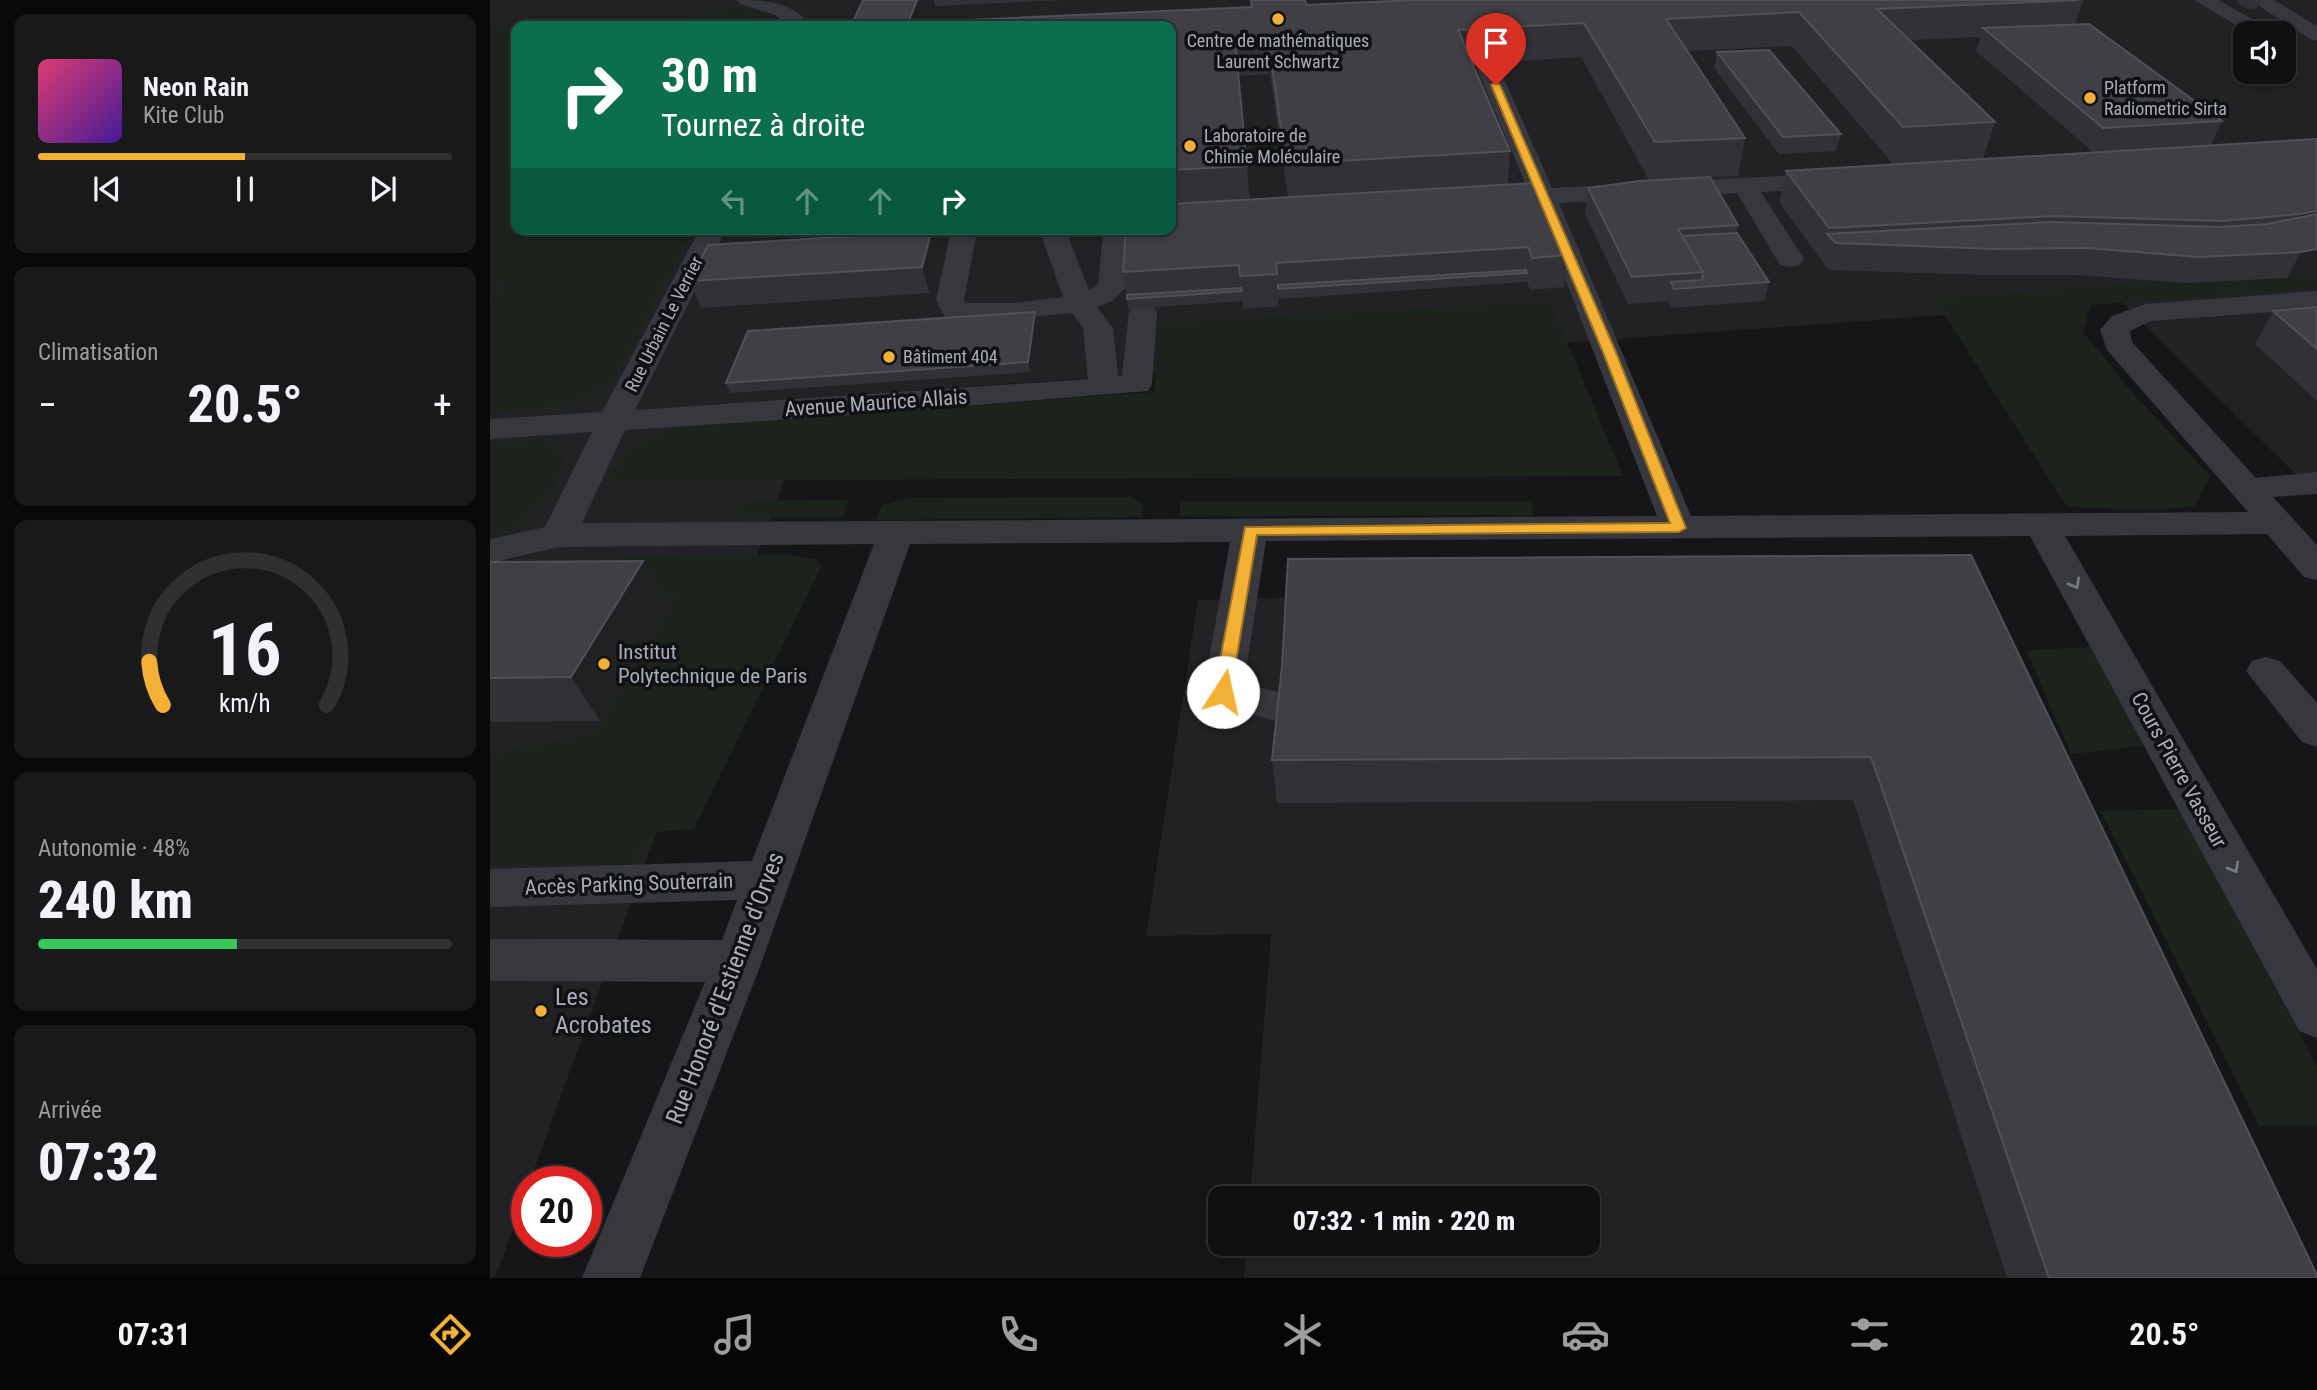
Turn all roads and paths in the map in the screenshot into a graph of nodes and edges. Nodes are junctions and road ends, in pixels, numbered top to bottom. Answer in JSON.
{"nodes":[{"id":1,"x":747,"y":0,"type":"edge"},
{"id":2,"x":2204,"y":0,"type":"edge"},
{"id":3,"x":2268,"y":5,"type":"edge"},
{"id":4,"x":2317,"y":8,"type":"edge"},
{"id":5,"x":795,"y":21,"type":"edge"},
{"id":6,"x":2242,"y":21,"type":"edge"},
{"id":7,"x":2317,"y":35,"type":"edge"},
{"id":8,"x":2296,"y":42,"type":"edge"},
{"id":9,"x":2317,"y":44,"type":"edge"},
{"id":10,"x":1486,"y":63,"type":"edge"},
{"id":11,"x":1857,"y":178,"type":"edge"},
{"id":12,"x":1746,"y":187,"type":"junction"},
{"id":13,"x":1543,"y":196,"type":"junction"},
{"id":14,"x":710,"y":235,"type":"edge"},
{"id":15,"x":963,"y":235,"type":"edge"},
{"id":16,"x":1054,"y":235,"type":"edge"},
{"id":17,"x":1117,"y":235,"type":"edge"},
{"id":18,"x":1790,"y":258,"type":"dead end"},
{"id":19,"x":2317,"y":300,"type":"edge"},
{"id":20,"x":1080,"y":303,"type":"junction"},
{"id":21,"x":1143,"y":312,"type":"edge"},
{"id":22,"x":1104,"y":386,"type":"junction"},
{"id":23,"x":614,"y":420,"type":"junction"},
{"id":24,"x":490,"y":429,"type":"edge"},
{"id":25,"x":2317,"y":483,"type":"edge"},
{"id":26,"x":2247,"y":489,"type":"junction"},
{"id":27,"x":2275,"y":523,"type":"junction"},
{"id":28,"x":2041,"y":524,"type":"junction"},
{"id":29,"x":1947,"y":526,"type":"junction"},
{"id":30,"x":1679,"y":528,"type":"junction"},
{"id":31,"x":1250,"y":531,"type":"junction"},
{"id":32,"x":896,"y":534,"type":"junction"},
{"id":33,"x":559,"y":535,"type":"junction"},
{"id":34,"x":490,"y":551,"type":"edge"},
{"id":35,"x":2317,"y":568,"type":"edge"},
{"id":36,"x":1969,"y":571,"type":"edge"},
{"id":37,"x":2266,"y":671,"type":"dead end"},
{"id":38,"x":1286,"y":709,"type":"edge"},
{"id":39,"x":2317,"y":731,"type":"edge"},
{"id":40,"x":768,"y":880,"type":"junction"},
{"id":41,"x":490,"y":888,"type":"edge"},
{"id":42,"x":490,"y":960,"type":"edge"},
{"id":43,"x":738,"y":961,"type":"junction"},
{"id":44,"x":2317,"y":1015,"type":"edge"},
{"id":45,"x":611,"y":1278,"type":"edge"}],
"edges":[{"from":1,"to":5,"type":"street"},
{"from":2,"to":6,"type":"street"},
{"from":3,"to":4,"type":"street"},
{"from":3,"to":7,"type":"street"},
{"from":8,"to":9,"type":"street"},
{"from":10,"to":13,"type":"street"},
{"from":11,"to":12,"type":"street"},
{"from":12,"to":13,"type":"street"},
{"from":12,"to":18,"type":"street"},
{"from":13,"to":30,"type":"street"},
{"from":14,"to":23,"type":"street","name":"Rue Urbain Le Verrier"},
{"from":15,"to":20,"type":"street"},
{"from":16,"to":20,"type":"street"},
{"from":17,"to":20,"type":"street"},
{"from":19,"to":26,"type":"street"},
{"from":20,"to":22,"type":"street"},
{"from":21,"to":22,"type":"street","name":"Avenue Maurice Allais"},
{"from":22,"to":23,"type":"street","name":"Avenue Maurice Allais"},
{"from":23,"to":24,"type":"street","name":"Avenue Maurice Allais"},
{"from":23,"to":33,"type":"street","name":"Rue Urbain Le Verrier"},
{"from":25,"to":26,"type":"street"},
{"from":26,"to":27,"type":"street"},
{"from":27,"to":28,"type":"street"},
{"from":27,"to":35,"type":"street"},
{"from":28,"to":29,"type":"street"},
{"from":28,"to":44,"type":"street","name":"Cours Pierre Vasseur","one_way":true},
{"from":29,"to":30,"type":"street"},
{"from":29,"to":36,"type":"street"},
{"from":30,"to":31,"type":"street"},
{"from":31,"to":32,"type":"street"},
{"from":31,"to":38,"type":"street"},
{"from":32,"to":33,"type":"street"},
{"from":32,"to":40,"type":"street","name":"Rue Honoré d'Estienne d'Orves"},
{"from":33,"to":34,"type":"street"},
{"from":37,"to":39,"type":"street"},
{"from":40,"to":41,"type":"street","name":"Accès Parking Souterrain"},
{"from":40,"to":43,"type":"street","name":"Rue Honoré d'Estienne d'Orves"},
{"from":42,"to":43,"type":"street"},
{"from":43,"to":45,"type":"street","name":"Rue Honoré d'Estienne d'Orves"}]}
